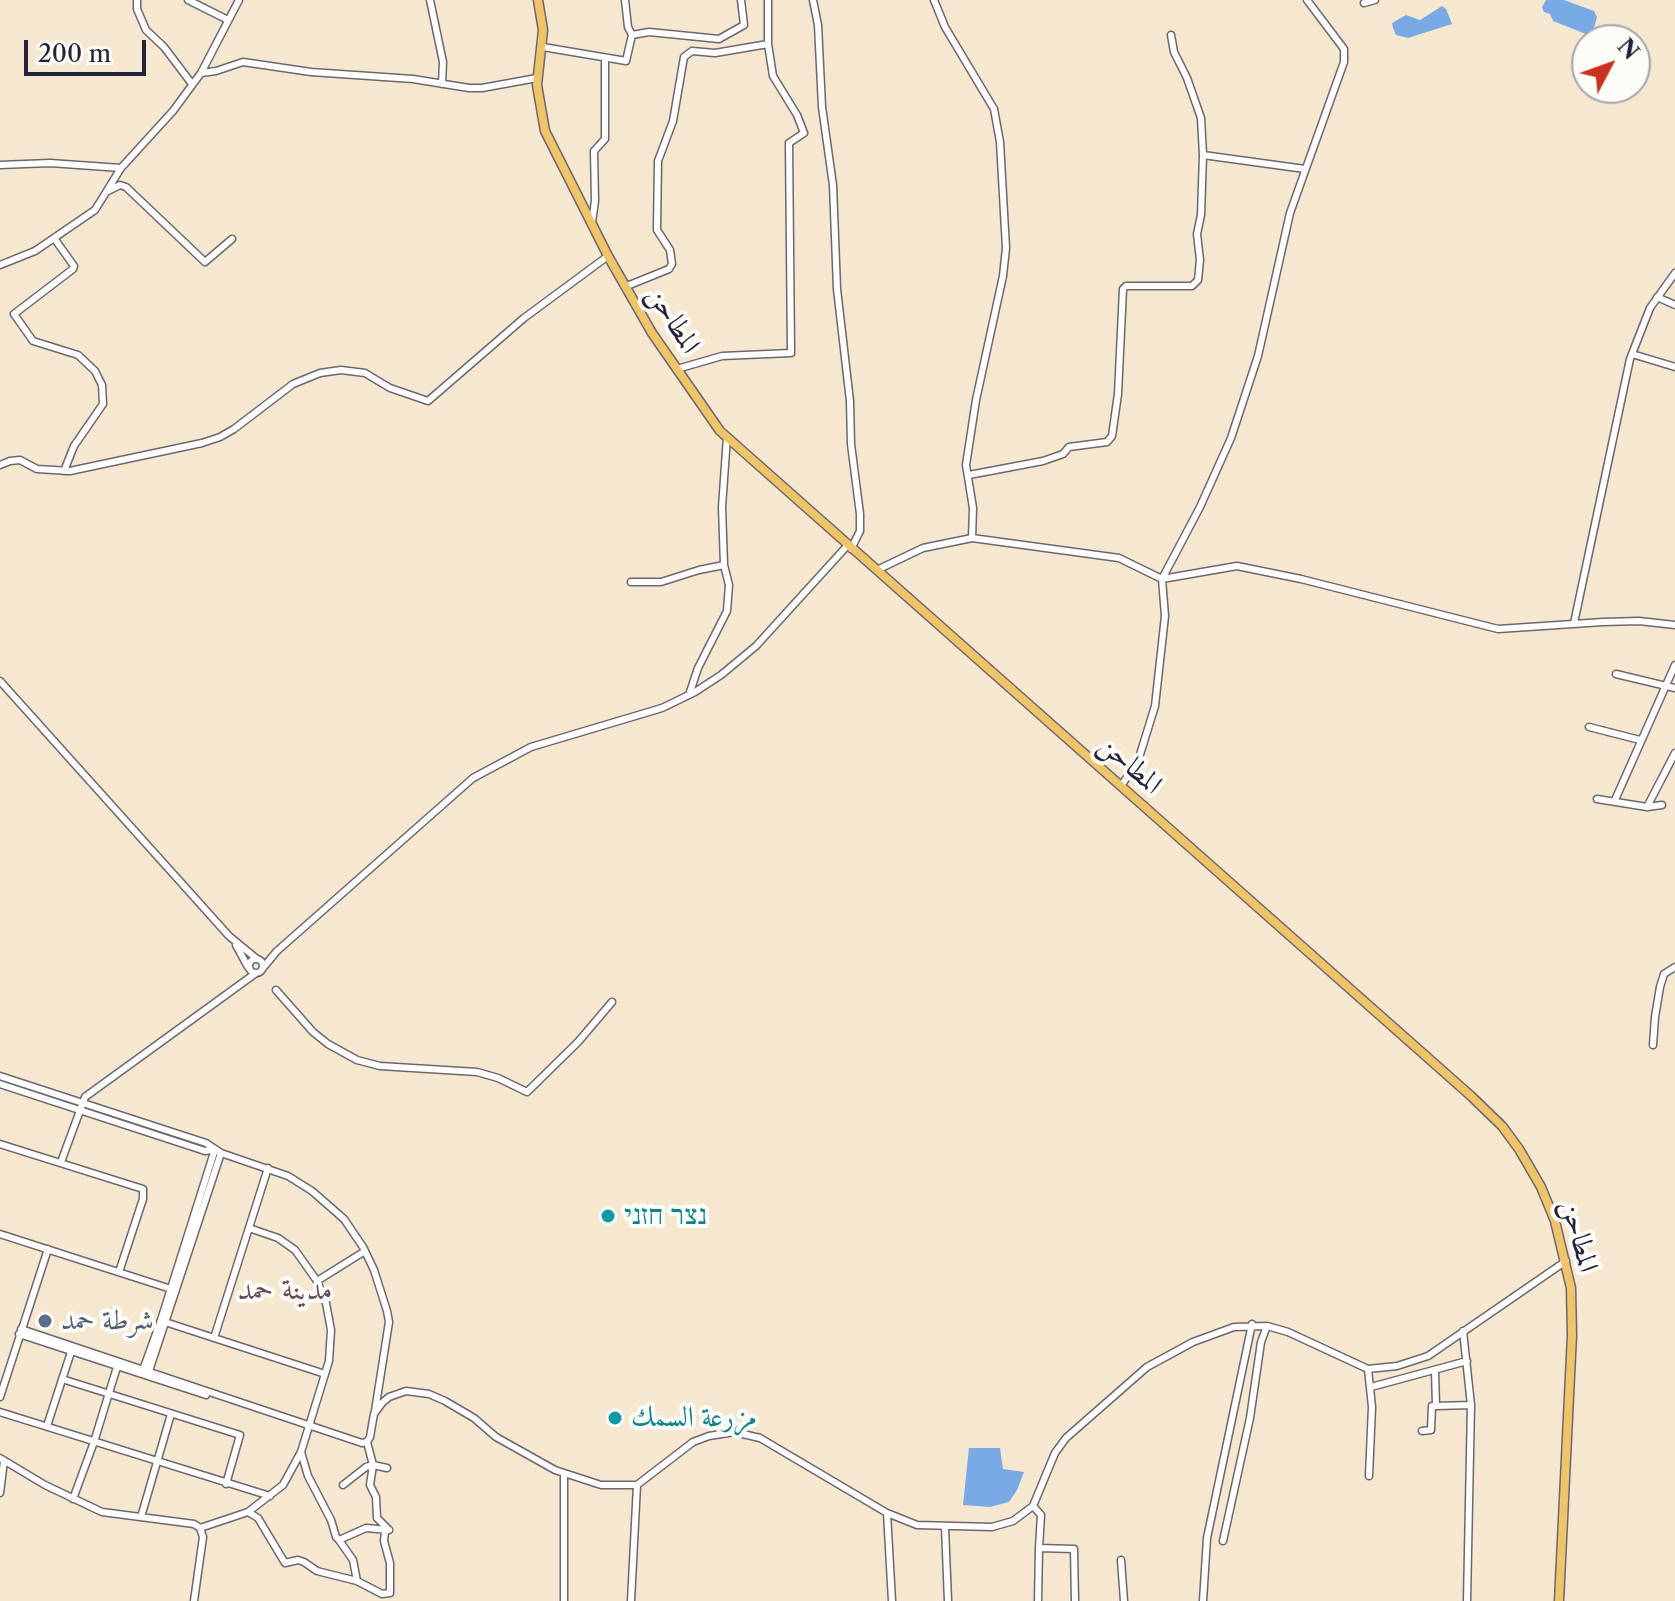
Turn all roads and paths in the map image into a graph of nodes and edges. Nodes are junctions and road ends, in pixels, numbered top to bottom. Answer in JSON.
{"nodes":[{"id":1,"x":137,"y":0,"type":"edge"},
{"id":2,"x":188,"y":0,"type":"edge"},
{"id":3,"x":239,"y":0,"type":"edge"},
{"id":4,"x":430,"y":0,"type":"edge"},
{"id":5,"x":538,"y":0,"type":"edge"},
{"id":6,"x":625,"y":0,"type":"edge"},
{"id":7,"x":741,"y":0,"type":"edge"},
{"id":8,"x":768,"y":0,"type":"edge"},
{"id":9,"x":813,"y":0,"type":"edge"},
{"id":10,"x":934,"y":0,"type":"edge"},
{"id":11,"x":1307,"y":0,"type":"edge"},
{"id":12,"x":1375,"y":0,"type":"edge"},
{"id":13,"x":1364,"y":3,"type":"dead end"},
{"id":14,"x":228,"y":20,"type":"junction"},
{"id":15,"x":632,"y":35,"type":"junction"},
{"id":16,"x":1171,"y":35,"type":"dead end"},
{"id":17,"x":768,"y":44,"type":"junction"},
{"id":18,"x":543,"y":47,"type":"junction"},
{"id":19,"x":605,"y":59,"type":"junction"},
{"id":20,"x":201,"y":73,"type":"junction"},
{"id":21,"x":537,"y":78,"type":"junction"},
{"id":22,"x":192,"y":84,"type":"junction"},
{"id":23,"x":442,"y":84,"type":"junction"},
{"id":24,"x":1203,"y":155,"type":"junction"},
{"id":25,"x":0,"y":165,"type":"edge"},
{"id":26,"x":121,"y":168,"type":"junction"},
{"id":27,"x":1305,"y":169,"type":"junction"},
{"id":28,"x":108,"y":191,"type":"junction"},
{"id":29,"x":592,"y":222,"type":"junction"},
{"id":30,"x":54,"y":238,"type":"junction"},
{"id":31,"x":232,"y":239,"type":"dead end"},
{"id":32,"x":608,"y":256,"type":"junction"},
{"id":33,"x":0,"y":265,"type":"edge"},
{"id":34,"x":1675,"y":273,"type":"edge"},
{"id":35,"x":627,"y":286,"type":"junction"},
{"id":36,"x":1657,"y":297,"type":"junction"},
{"id":37,"x":1675,"y":305,"type":"edge"},
{"id":38,"x":1632,"y":354,"type":"junction"},
{"id":39,"x":1675,"y":367,"type":"edge"},
{"id":40,"x":677,"y":369,"type":"junction"},
{"id":41,"x":727,"y":437,"type":"junction"},
{"id":42,"x":0,"y":465,"type":"edge"},
{"id":43,"x":64,"y":471,"type":"junction"},
{"id":44,"x":969,"y":475,"type":"junction"},
{"id":45,"x":972,"y":538,"type":"junction"},
{"id":46,"x":849,"y":548,"type":"junction"},
{"id":47,"x":724,"y":565,"type":"junction"},
{"id":48,"x":877,"y":570,"type":"junction"},
{"id":49,"x":1162,"y":579,"type":"junction"},
{"id":50,"x":631,"y":582,"type":"dead end"},
{"id":51,"x":1574,"y":623,"type":"junction"},
{"id":52,"x":1675,"y":625,"type":"edge"},
{"id":53,"x":1675,"y":665,"type":"edge"},
{"id":54,"x":1616,"y":674,"type":"dead end"},
{"id":55,"x":0,"y":681,"type":"edge"},
{"id":56,"x":1666,"y":686,"type":"junction"},
{"id":57,"x":1675,"y":688,"type":"edge"},
{"id":58,"x":689,"y":695,"type":"junction"},
{"id":59,"x":1589,"y":727,"type":"dead end"},
{"id":60,"x":1640,"y":740,"type":"junction"},
{"id":61,"x":1675,"y":753,"type":"edge"},
{"id":62,"x":1121,"y":786,"type":"junction"},
{"id":63,"x":1597,"y":799,"type":"dead end"},
{"id":64,"x":1615,"y":800,"type":"junction"},
{"id":65,"x":1662,"y":805,"type":"dead end"},
{"id":66,"x":1647,"y":807,"type":"junction"},
{"id":67,"x":229,"y":936,"type":"junction"},
{"id":68,"x":277,"y":951,"type":"junction"},
{"id":69,"x":258,"y":960,"type":"junction"},
{"id":70,"x":1675,"y":967,"type":"edge"},
{"id":71,"x":253,"y":972,"type":"junction"},
{"id":72,"x":276,"y":990,"type":"dead end"},
{"id":73,"x":612,"y":1002,"type":"dead end"},
{"id":74,"x":1653,"y":1045,"type":"dead end"},
{"id":75,"x":0,"y":1076,"type":"edge"},
{"id":76,"x":0,"y":1084,"type":"edge"},
{"id":77,"x":81,"y":1107,"type":"junction"},
{"id":78,"x":0,"y":1144,"type":"edge"},
{"id":79,"x":218,"y":1151,"type":"junction"},
{"id":80,"x":61,"y":1162,"type":"junction"},
{"id":81,"x":268,"y":1168,"type":"junction"},
{"id":82,"x":249,"y":1228,"type":"junction"},
{"id":83,"x":0,"y":1234,"type":"edge"},
{"id":84,"x":48,"y":1249,"type":"junction"},
{"id":85,"x":365,"y":1251,"type":"junction"},
{"id":86,"x":1566,"y":1261,"type":"junction"},
{"id":87,"x":119,"y":1272,"type":"junction"},
{"id":88,"x":317,"y":1281,"type":"junction"},
{"id":89,"x":171,"y":1289,"type":"junction"},
{"id":90,"x":164,"y":1321,"type":"junction"},
{"id":91,"x":1252,"y":1324,"type":"junction"},
{"id":92,"x":1267,"y":1326,"type":"junction"},
{"id":93,"x":1463,"y":1331,"type":"junction"},
{"id":94,"x":20,"y":1332,"type":"junction"},
{"id":95,"x":214,"y":1338,"type":"junction"},
{"id":96,"x":71,"y":1352,"type":"junction"},
{"id":97,"x":1467,"y":1361,"type":"junction"},
{"id":98,"x":117,"y":1367,"type":"junction"},
{"id":99,"x":1368,"y":1369,"type":"junction"},
{"id":100,"x":1435,"y":1370,"type":"junction"},
{"id":101,"x":145,"y":1373,"type":"junction"},
{"id":102,"x":325,"y":1374,"type":"junction"},
{"id":103,"x":62,"y":1379,"type":"junction"},
{"id":104,"x":1371,"y":1387,"type":"junction"},
{"id":105,"x":109,"y":1394,"type":"junction"},
{"id":106,"x":0,"y":1397,"type":"edge"},
{"id":107,"x":1471,"y":1405,"type":"junction"},
{"id":108,"x":1436,"y":1406,"type":"junction"},
{"id":109,"x":0,"y":1412,"type":"edge"},
{"id":110,"x":171,"y":1414,"type":"junction"},
{"id":111,"x":374,"y":1414,"type":"junction"},
{"id":112,"x":309,"y":1424,"type":"junction"},
{"id":113,"x":47,"y":1426,"type":"junction"},
{"id":114,"x":1422,"y":1431,"type":"dead end"},
{"id":115,"x":94,"y":1442,"type":"junction"},
{"id":116,"x":367,"y":1442,"type":"junction"},
{"id":117,"x":301,"y":1452,"type":"junction"},
{"id":118,"x":2,"y":1459,"type":"edge"},
{"id":119,"x":157,"y":1462,"type":"junction"},
{"id":120,"x":373,"y":1465,"type":"junction"},
{"id":121,"x":387,"y":1468,"type":"dead end"},
{"id":122,"x":564,"y":1475,"type":"junction"},
{"id":123,"x":1369,"y":1476,"type":"dead end"},
{"id":124,"x":226,"y":1484,"type":"junction"},
{"id":125,"x":343,"y":1485,"type":"dead end"},
{"id":126,"x":637,"y":1485,"type":"junction"},
{"id":127,"x":0,"y":1493,"type":"edge"},
{"id":128,"x":270,"y":1496,"type":"junction"},
{"id":129,"x":73,"y":1499,"type":"junction"},
{"id":130,"x":1033,"y":1506,"type":"junction"},
{"id":131,"x":248,"y":1512,"type":"junction"},
{"id":132,"x":887,"y":1513,"type":"junction"},
{"id":133,"x":141,"y":1517,"type":"junction"},
{"id":134,"x":945,"y":1527,"type":"junction"},
{"id":135,"x":200,"y":1528,"type":"junction"},
{"id":136,"x":385,"y":1531,"type":"junction"},
{"id":137,"x":339,"y":1540,"type":"junction"},
{"id":138,"x":1223,"y":1541,"type":"dead end"},
{"id":139,"x":1039,"y":1548,"type":"junction"},
{"id":140,"x":1121,"y":1560,"type":"dead end"},
{"id":141,"x":357,"y":1581,"type":"junction"},
{"id":142,"x":194,"y":1601,"type":"edge"},
{"id":143,"x":564,"y":1601,"type":"edge"},
{"id":144,"x":631,"y":1601,"type":"edge"},
{"id":145,"x":892,"y":1601,"type":"edge"},
{"id":146,"x":948,"y":1601,"type":"edge"},
{"id":147,"x":1038,"y":1601,"type":"edge"},
{"id":148,"x":1075,"y":1601,"type":"edge"},
{"id":149,"x":1124,"y":1601,"type":"edge"},
{"id":150,"x":1203,"y":1601,"type":"edge"},
{"id":151,"x":1467,"y":1601,"type":"edge"},
{"id":152,"x":1559,"y":1601,"type":"edge"}],
"edges":[{"from":1,"to":22,"type":"street"},
{"from":2,"to":14,"type":"street"},
{"from":3,"to":14,"type":"street"},
{"from":4,"to":23,"type":"street"},
{"from":5,"to":18,"type":"main road","name":"المطاحن"},
{"from":6,"to":15,"type":"street"},
{"from":7,"to":15,"type":"street"},
{"from":8,"to":17,"type":"street"},
{"from":9,"to":46,"type":"street"},
{"from":10,"to":44,"type":"street"},
{"from":11,"to":27,"type":"street"},
{"from":12,"to":13,"type":"street"},
{"from":14,"to":20,"type":"street"},
{"from":15,"to":19,"type":"street"},
{"from":16,"to":24,"type":"street"},
{"from":17,"to":35,"type":"street"},
{"from":17,"to":40,"type":"street"},
{"from":18,"to":19,"type":"street"},
{"from":18,"to":21,"type":"main road","name":"المطاحن"},
{"from":19,"to":29,"type":"street"},
{"from":20,"to":22,"type":"street"},
{"from":20,"to":23,"type":"street"},
{"from":21,"to":23,"type":"street"},
{"from":21,"to":29,"type":"main road","name":"المطاحن"},
{"from":22,"to":26,"type":"street"},
{"from":24,"to":27,"type":"street"},
{"from":24,"to":44,"type":"street"},
{"from":25,"to":26,"type":"street"},
{"from":26,"to":28,"type":"street"},
{"from":27,"to":49,"type":"street"},
{"from":28,"to":30,"type":"street"},
{"from":28,"to":31,"type":"street"},
{"from":29,"to":32,"type":"main road","name":"المطاحن"},
{"from":30,"to":33,"type":"street"},
{"from":30,"to":43,"type":"street"},
{"from":32,"to":35,"type":"main road","name":"المطاحن"},
{"from":32,"to":43,"type":"street"},
{"from":34,"to":36,"type":"street"},
{"from":35,"to":40,"type":"main road","name":"المطاحن"},
{"from":36,"to":37,"type":"street"},
{"from":36,"to":38,"type":"street"},
{"from":38,"to":39,"type":"street"},
{"from":38,"to":51,"type":"street"},
{"from":40,"to":41,"type":"main road","name":"المطاحن"},
{"from":41,"to":46,"type":"main road","name":"المطاحن"},
{"from":41,"to":47,"type":"street"},
{"from":42,"to":43,"type":"street"},
{"from":44,"to":45,"type":"street"},
{"from":45,"to":48,"type":"street"},
{"from":45,"to":49,"type":"street"},
{"from":46,"to":48,"type":"main road","name":"المطاحن"},
{"from":46,"to":58,"type":"street"},
{"from":47,"to":50,"type":"street"},
{"from":47,"to":58,"type":"street"},
{"from":48,"to":62,"type":"main road","name":"المطاحن"},
{"from":49,"to":51,"type":"street"},
{"from":49,"to":62,"type":"street"},
{"from":51,"to":52,"type":"street"},
{"from":53,"to":56,"type":"street"},
{"from":54,"to":56,"type":"street"},
{"from":55,"to":67,"type":"street"},
{"from":56,"to":57,"type":"street"},
{"from":56,"to":60,"type":"street"},
{"from":58,"to":68,"type":"street"},
{"from":59,"to":60,"type":"street"},
{"from":60,"to":64,"type":"street"},
{"from":61,"to":66,"type":"street"},
{"from":62,"to":86,"type":"main road","name":"المطاحن"},
{"from":63,"to":64,"type":"street"},
{"from":64,"to":66,"type":"street"},
{"from":65,"to":66,"type":"street"},
{"from":67,"to":69,"type":"street"},
{"from":67,"to":71,"type":"street"},
{"from":68,"to":69,"type":"street"},
{"from":68,"to":71,"type":"street"},
{"from":69,"to":71,"type":"street"},
{"from":69,"to":71,"type":"street"},
{"from":70,"to":74,"type":"street"},
{"from":71,"to":77,"type":"street"},
{"from":72,"to":73,"type":"street"},
{"from":75,"to":77,"type":"street"},
{"from":76,"to":77,"type":"street"},
{"from":77,"to":79,"type":"street"},
{"from":77,"to":80,"type":"street"},
{"from":78,"to":80,"type":"street"},
{"from":79,"to":81,"type":"street"},
{"from":79,"to":89,"type":"street"},
{"from":79,"to":90,"type":"street"},
{"from":80,"to":87,"type":"street"},
{"from":81,"to":82,"type":"street"},
{"from":81,"to":85,"type":"street"},
{"from":82,"to":88,"type":"street"},
{"from":82,"to":95,"type":"street"},
{"from":83,"to":84,"type":"street"},
{"from":84,"to":87,"type":"street"},
{"from":84,"to":94,"type":"street"},
{"from":85,"to":88,"type":"street"},
{"from":85,"to":111,"type":"street"},
{"from":86,"to":93,"type":"street"},
{"from":86,"to":152,"type":"main road","name":"المطاحن"},
{"from":87,"to":89,"type":"street"},
{"from":88,"to":102,"type":"street"},
{"from":89,"to":90,"type":"street"},
{"from":90,"to":95,"type":"street"},
{"from":90,"to":101,"type":"street"},
{"from":91,"to":92,"type":"street"},
{"from":91,"to":130,"type":"street"},
{"from":91,"to":150,"type":"street"},
{"from":92,"to":99,"type":"street"},
{"from":92,"to":138,"type":"street"},
{"from":93,"to":97,"type":"street"},
{"from":93,"to":99,"type":"street"},
{"from":94,"to":96,"type":"street"},
{"from":94,"to":101,"type":"street"},
{"from":94,"to":106,"type":"street"},
{"from":95,"to":102,"type":"street"},
{"from":96,"to":98,"type":"street"},
{"from":96,"to":103,"type":"street"},
{"from":97,"to":100,"type":"street"},
{"from":97,"to":107,"type":"street"},
{"from":98,"to":101,"type":"street"},
{"from":98,"to":105,"type":"street"},
{"from":99,"to":104,"type":"street"},
{"from":100,"to":104,"type":"street"},
{"from":100,"to":108,"type":"street"},
{"from":101,"to":112,"type":"street"},
{"from":102,"to":112,"type":"street"},
{"from":103,"to":105,"type":"street"},
{"from":103,"to":113,"type":"street"},
{"from":104,"to":123,"type":"street"},
{"from":105,"to":110,"type":"street"},
{"from":105,"to":115,"type":"street"},
{"from":107,"to":108,"type":"street"},
{"from":107,"to":151,"type":"street"},
{"from":108,"to":114,"type":"street"},
{"from":109,"to":113,"type":"street"},
{"from":110,"to":119,"type":"street"},
{"from":110,"to":124,"type":"street"},
{"from":111,"to":116,"type":"street"},
{"from":111,"to":122,"type":"street"},
{"from":112,"to":116,"type":"street"},
{"from":112,"to":117,"type":"street"},
{"from":113,"to":115,"type":"street"},
{"from":115,"to":119,"type":"street"},
{"from":115,"to":129,"type":"street"},
{"from":116,"to":120,"type":"street"},
{"from":117,"to":128,"type":"street"},
{"from":117,"to":137,"type":"street"},
{"from":118,"to":127,"type":"street"},
{"from":118,"to":129,"type":"street"},
{"from":119,"to":124,"type":"street"},
{"from":119,"to":133,"type":"street"},
{"from":120,"to":121,"type":"street"},
{"from":120,"to":125,"type":"street"},
{"from":120,"to":136,"type":"street"},
{"from":122,"to":126,"type":"street"},
{"from":122,"to":143,"type":"street"},
{"from":124,"to":128,"type":"street"},
{"from":126,"to":132,"type":"street"},
{"from":126,"to":144,"type":"street"},
{"from":128,"to":131,"type":"street"},
{"from":129,"to":133,"type":"street"},
{"from":130,"to":134,"type":"street"},
{"from":130,"to":139,"type":"street"},
{"from":131,"to":135,"type":"street"},
{"from":131,"to":141,"type":"street"},
{"from":132,"to":134,"type":"street"},
{"from":132,"to":145,"type":"street"},
{"from":133,"to":135,"type":"street"},
{"from":134,"to":146,"type":"street"},
{"from":135,"to":142,"type":"street"},
{"from":136,"to":137,"type":"street"},
{"from":136,"to":141,"type":"street"},
{"from":137,"to":141,"type":"street"},
{"from":139,"to":147,"type":"street"},
{"from":139,"to":148,"type":"street"},
{"from":140,"to":149,"type":"street"}]}
